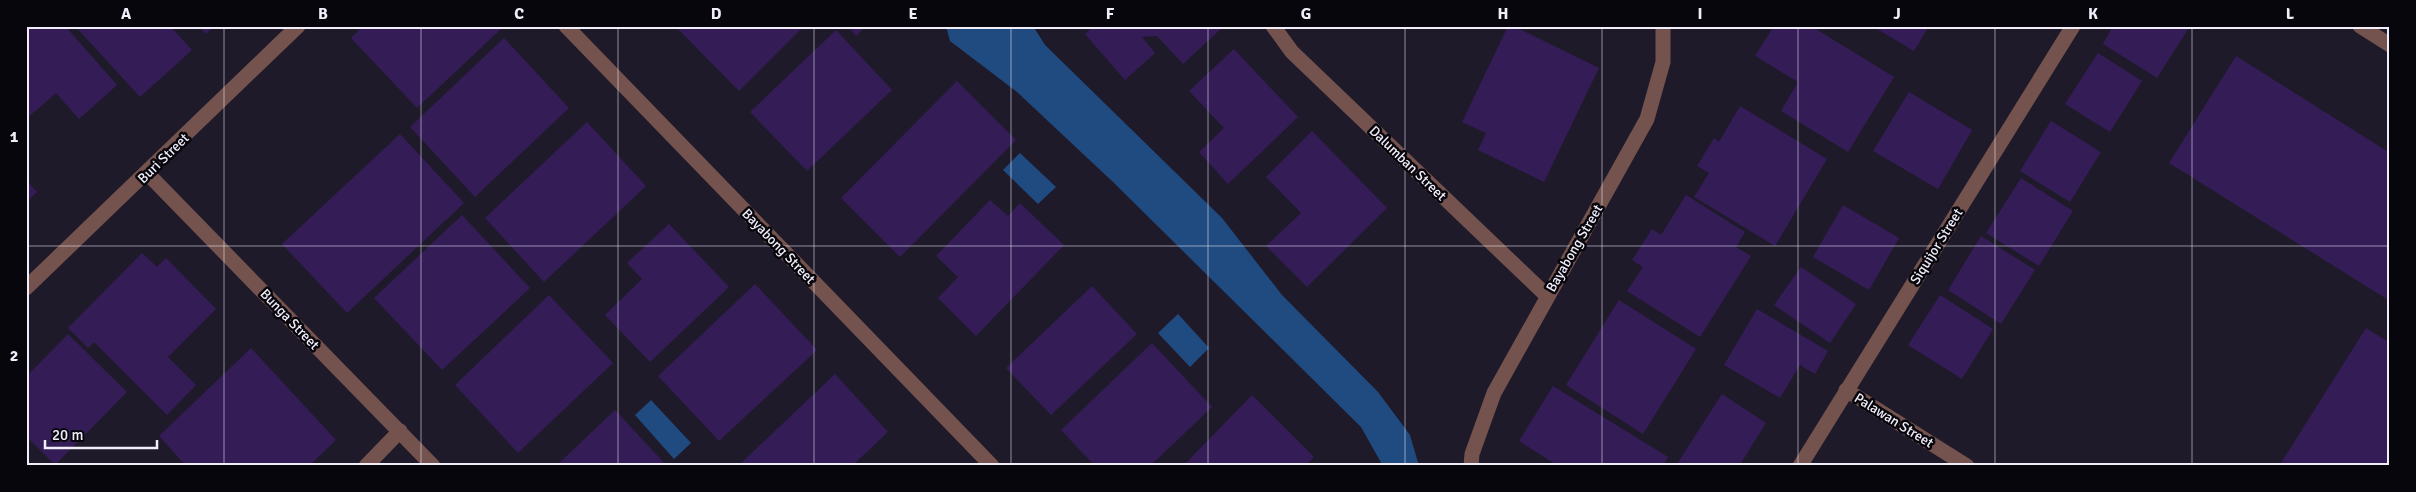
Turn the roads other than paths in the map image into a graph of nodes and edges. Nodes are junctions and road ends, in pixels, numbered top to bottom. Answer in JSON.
{"nodes":[{"id":1,"x":298,"y":26,"type":"edge"},
{"id":2,"x":566,"y":26,"type":"edge"},
{"id":3,"x":1272,"y":26,"type":"edge"},
{"id":4,"x":1663,"y":26,"type":"edge"},
{"id":5,"x":2073,"y":26,"type":"edge"},
{"id":6,"x":2360,"y":26,"type":"edge"},
{"id":7,"x":2390,"y":45,"type":"edge"},
{"id":8,"x":147,"y":173,"type":"junction"},
{"id":9,"x":26,"y":288,"type":"edge"},
{"id":10,"x":1547,"y":296,"type":"junction"},
{"id":11,"x":1846,"y":390,"type":"junction"},
{"id":12,"x":400,"y":432,"type":"junction"},
{"id":13,"x":366,"y":466,"type":"edge"},
{"id":14,"x":433,"y":466,"type":"edge"},
{"id":15,"x":992,"y":466,"type":"edge"},
{"id":16,"x":1472,"y":466,"type":"edge"},
{"id":17,"x":1800,"y":466,"type":"edge"},
{"id":18,"x":1967,"y":466,"type":"edge"}],
"edges":[{"from":1,"to":8,"type":"street","name":"Buri Street"},
{"from":2,"to":15,"type":"street","name":"Bayabong Street"},
{"from":3,"to":10,"type":"street","name":"Dalumban Street"},
{"from":4,"to":10,"type":"street","name":"Bayabong Street"},
{"from":5,"to":11,"type":"street","name":"Siquijor Street"},
{"from":6,"to":7,"type":"street"},
{"from":8,"to":9,"type":"street","name":"Buri Street"},
{"from":8,"to":12,"type":"street","name":"Bunga Street"},
{"from":10,"to":16,"type":"street","name":"Bayabong Street"},
{"from":11,"to":17,"type":"street","name":"Siquijor Street"},
{"from":11,"to":18,"type":"street","name":"Palawan Street"},
{"from":12,"to":13,"type":"street"},
{"from":12,"to":14,"type":"street","name":"Bunga Street"}]}
